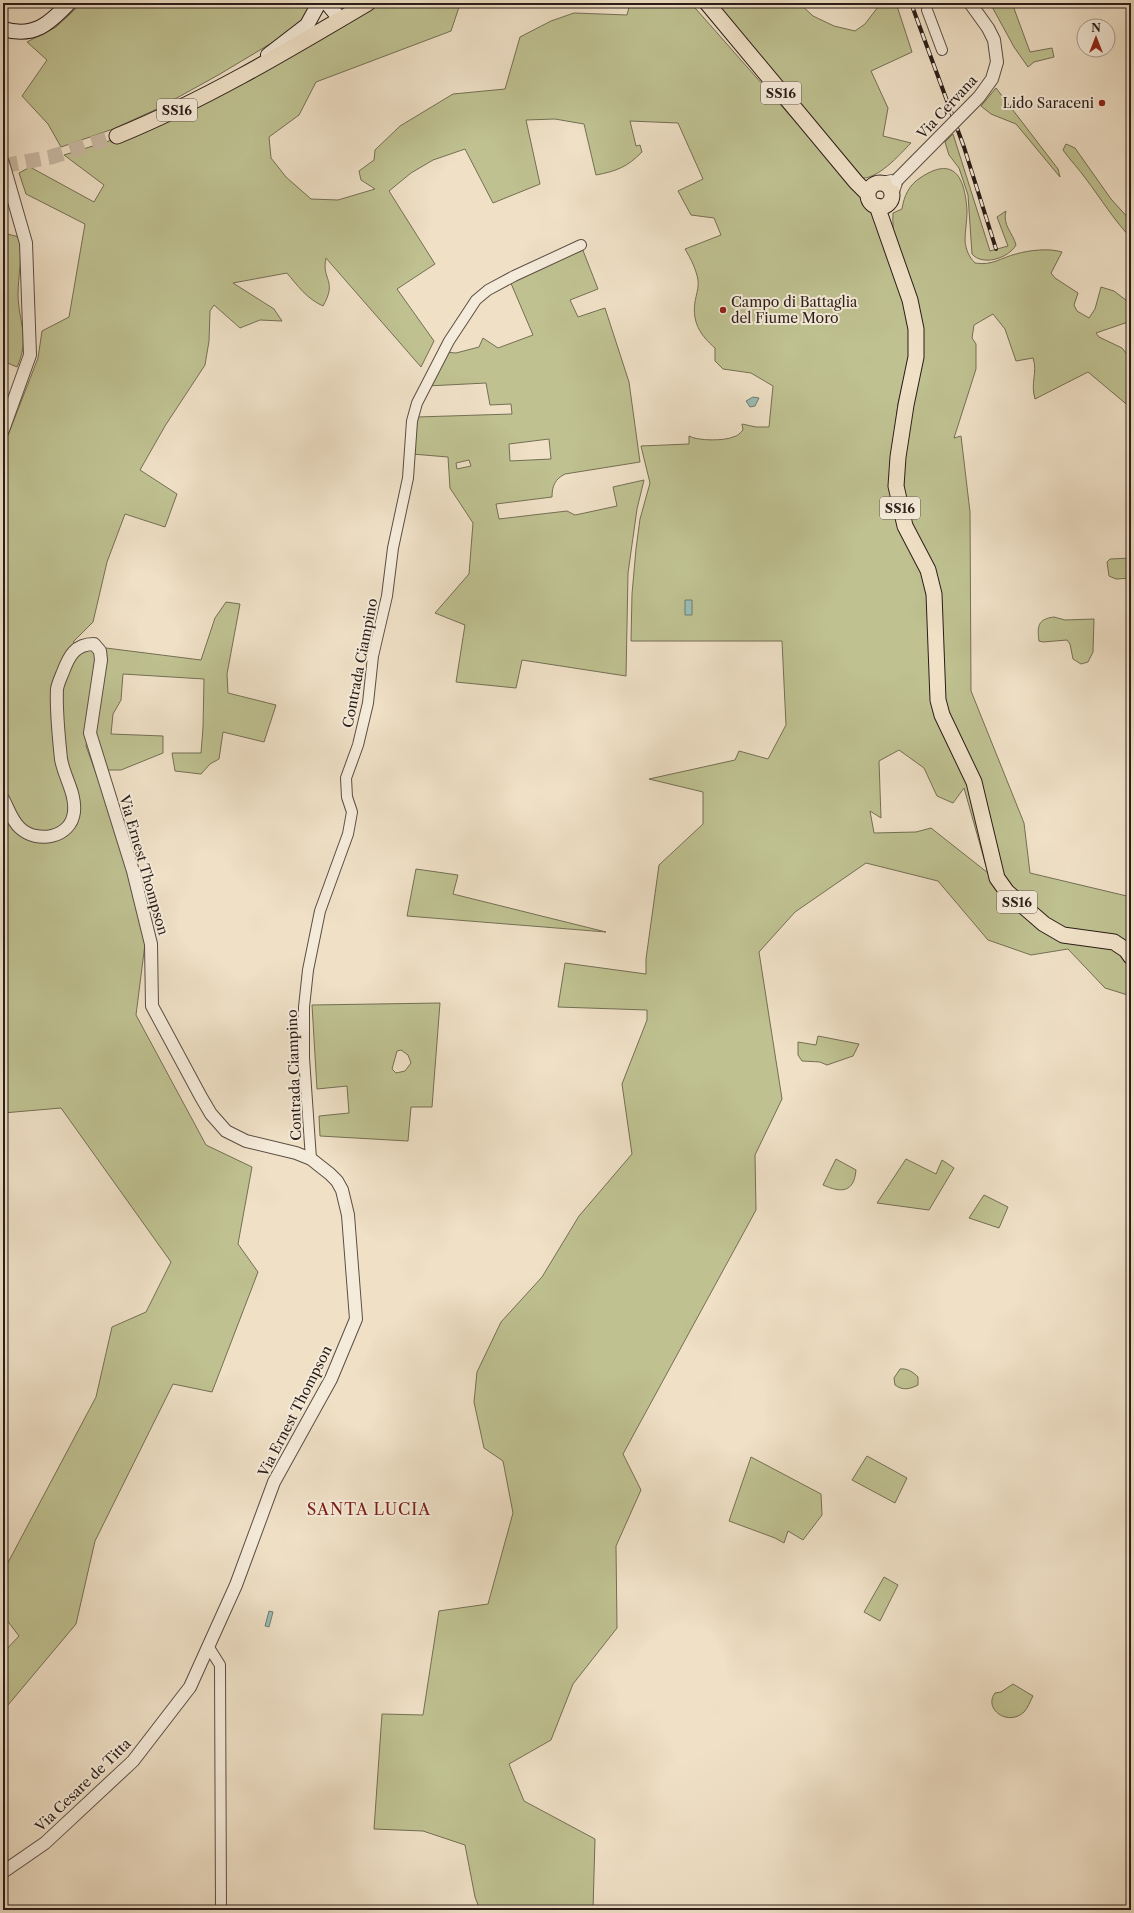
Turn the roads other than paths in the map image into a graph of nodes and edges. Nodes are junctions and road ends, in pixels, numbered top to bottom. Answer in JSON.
{"nodes":[{"id":1,"x":69,"y":3,"type":"edge"},
{"id":2,"x":319,"y":3,"type":"edge"},
{"id":3,"x":327,"y":3,"type":"edge"},
{"id":4,"x":334,"y":3,"type":"edge"},
{"id":5,"x":368,"y":3,"type":"edge"},
{"id":6,"x":707,"y":3,"type":"edge"},
{"id":7,"x":970,"y":3,"type":"edge"},
{"id":8,"x":927,"y":10,"type":"dead end"},
{"id":9,"x":340,"y":19,"type":"junction"},
{"id":10,"x":3,"y":29,"type":"edge"},
{"id":11,"x":942,"y":50,"type":"dead end"},
{"id":12,"x":234,"y":80,"type":"junction"},
{"id":13,"x":117,"y":136,"type":"tunnel mouth"},
{"id":14,"x":3,"y":162,"type":"edge"},
{"id":15,"x":880,"y":195,"type":"junction"},
{"id":16,"x":581,"y":245,"type":"dead end"},
{"id":17,"x":3,"y":430,"type":"edge"},
{"id":18,"x":3,"y":799,"type":"edge"},
{"id":19,"x":1131,"y":957,"type":"edge"},
{"id":20,"x":311,"y":1159,"type":"junction"},
{"id":21,"x":208,"y":1646,"type":"junction"},
{"id":22,"x":3,"y":1872,"type":"edge"},
{"id":23,"x":221,"y":1910,"type":"edge"}],
"edges":[{"from":1,"to":10,"type":"main road"},
{"from":2,"to":12,"type":"main road"},
{"from":3,"to":9,"type":"main road"},
{"from":4,"to":9,"type":"main road"},
{"from":5,"to":9,"type":"main road","number":"SS16"},
{"from":6,"to":15,"type":"main road","number":"SS16"},
{"from":7,"to":15,"type":"street","name":"Via Cervana","bridge":true},
{"from":8,"to":11,"type":"street"},
{"from":9,"to":12,"type":"main road","number":"SS16"},
{"from":12,"to":13,"type":"main road","number":"SS16"},
{"from":14,"to":17,"type":"street"},
{"from":15,"to":19,"type":"main road","number":"SS16"},
{"from":16,"to":20,"type":"street","name":"Contrada Ciampino"},
{"from":18,"to":20,"type":"street","name":"Via Ernest Thompson"},
{"from":20,"to":21,"type":"street","name":"Via Ernest Thompson"},
{"from":21,"to":22,"type":"street","name":"Via Cesare de Titta"},
{"from":21,"to":23,"type":"street"}]}
